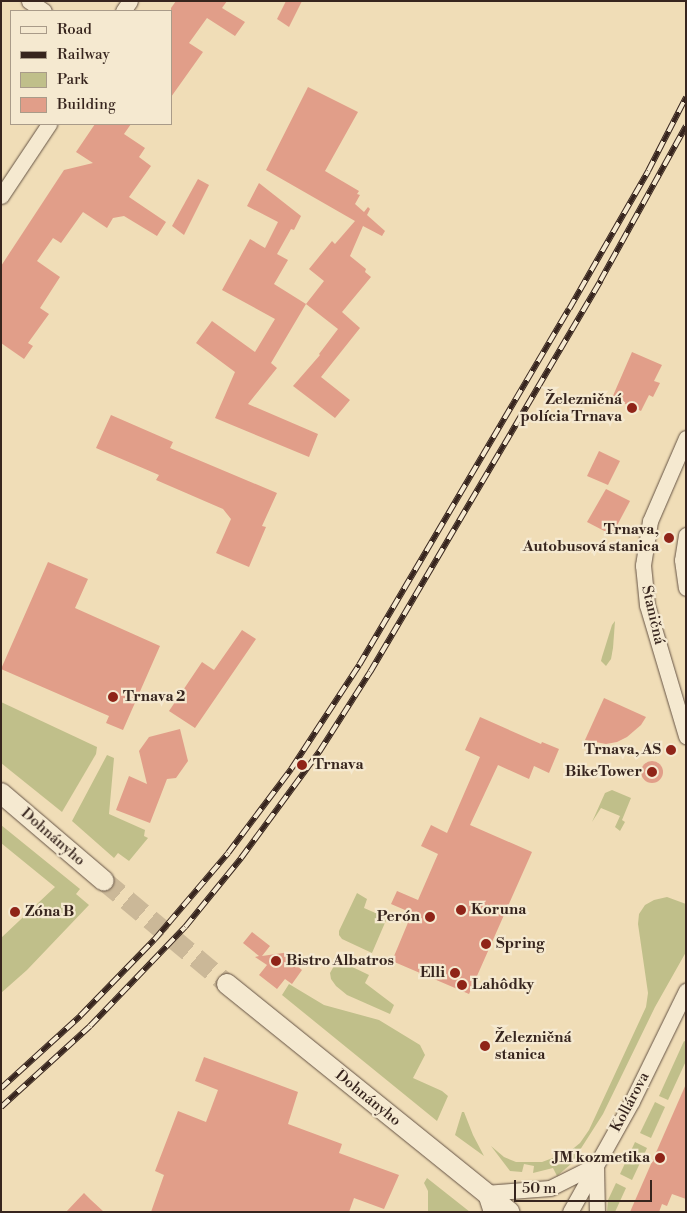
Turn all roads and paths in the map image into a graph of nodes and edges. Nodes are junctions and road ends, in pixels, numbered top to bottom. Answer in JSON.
{"nodes":[{"id":1,"x":29,"y":1,"type":"edge"},
{"id":2,"x":42,"y":10,"type":"edge"},
{"id":3,"x":48,"y":125,"type":"edge"},
{"id":4,"x":1,"y":196,"type":"edge"},
{"id":5,"x":686,"y":438,"type":"edge"},
{"id":6,"x":686,"y":535,"type":"edge"},
{"id":7,"x":686,"y":588,"type":"edge"},
{"id":8,"x":686,"y":736,"type":"edge"},
{"id":9,"x":1,"y":793,"type":"edge"},
{"id":10,"x":104,"y":881,"type":"tunnel mouth"},
{"id":11,"x":228,"y":984,"type":"tunnel mouth"},
{"id":12,"x":686,"y":991,"type":"edge"},
{"id":13,"x":596,"y":1165,"type":"junction"},
{"id":14,"x":488,"y":1202,"type":"edge"},
{"id":15,"x":510,"y":1212,"type":"edge"},
{"id":16,"x":570,"y":1212,"type":"edge"},
{"id":17,"x":597,"y":1212,"type":"edge"}],
"edges":[{"from":1,"to":2,"type":"street"},
{"from":3,"to":4,"type":"street"},
{"from":5,"to":8,"type":"street","name":"Staničná"},
{"from":6,"to":7,"type":"street"},
{"from":9,"to":10,"type":"street","name":"Dohnányho"},
{"from":11,"to":14,"type":"street","name":"Dohnányho"},
{"from":12,"to":13,"type":"street","name":"Kollárova"},
{"from":13,"to":14,"type":"street"},
{"from":13,"to":16,"type":"street","name":"Kollárova"},
{"from":13,"to":17,"type":"street"},
{"from":14,"to":15,"type":"street","name":"Dohnányho"}]}
